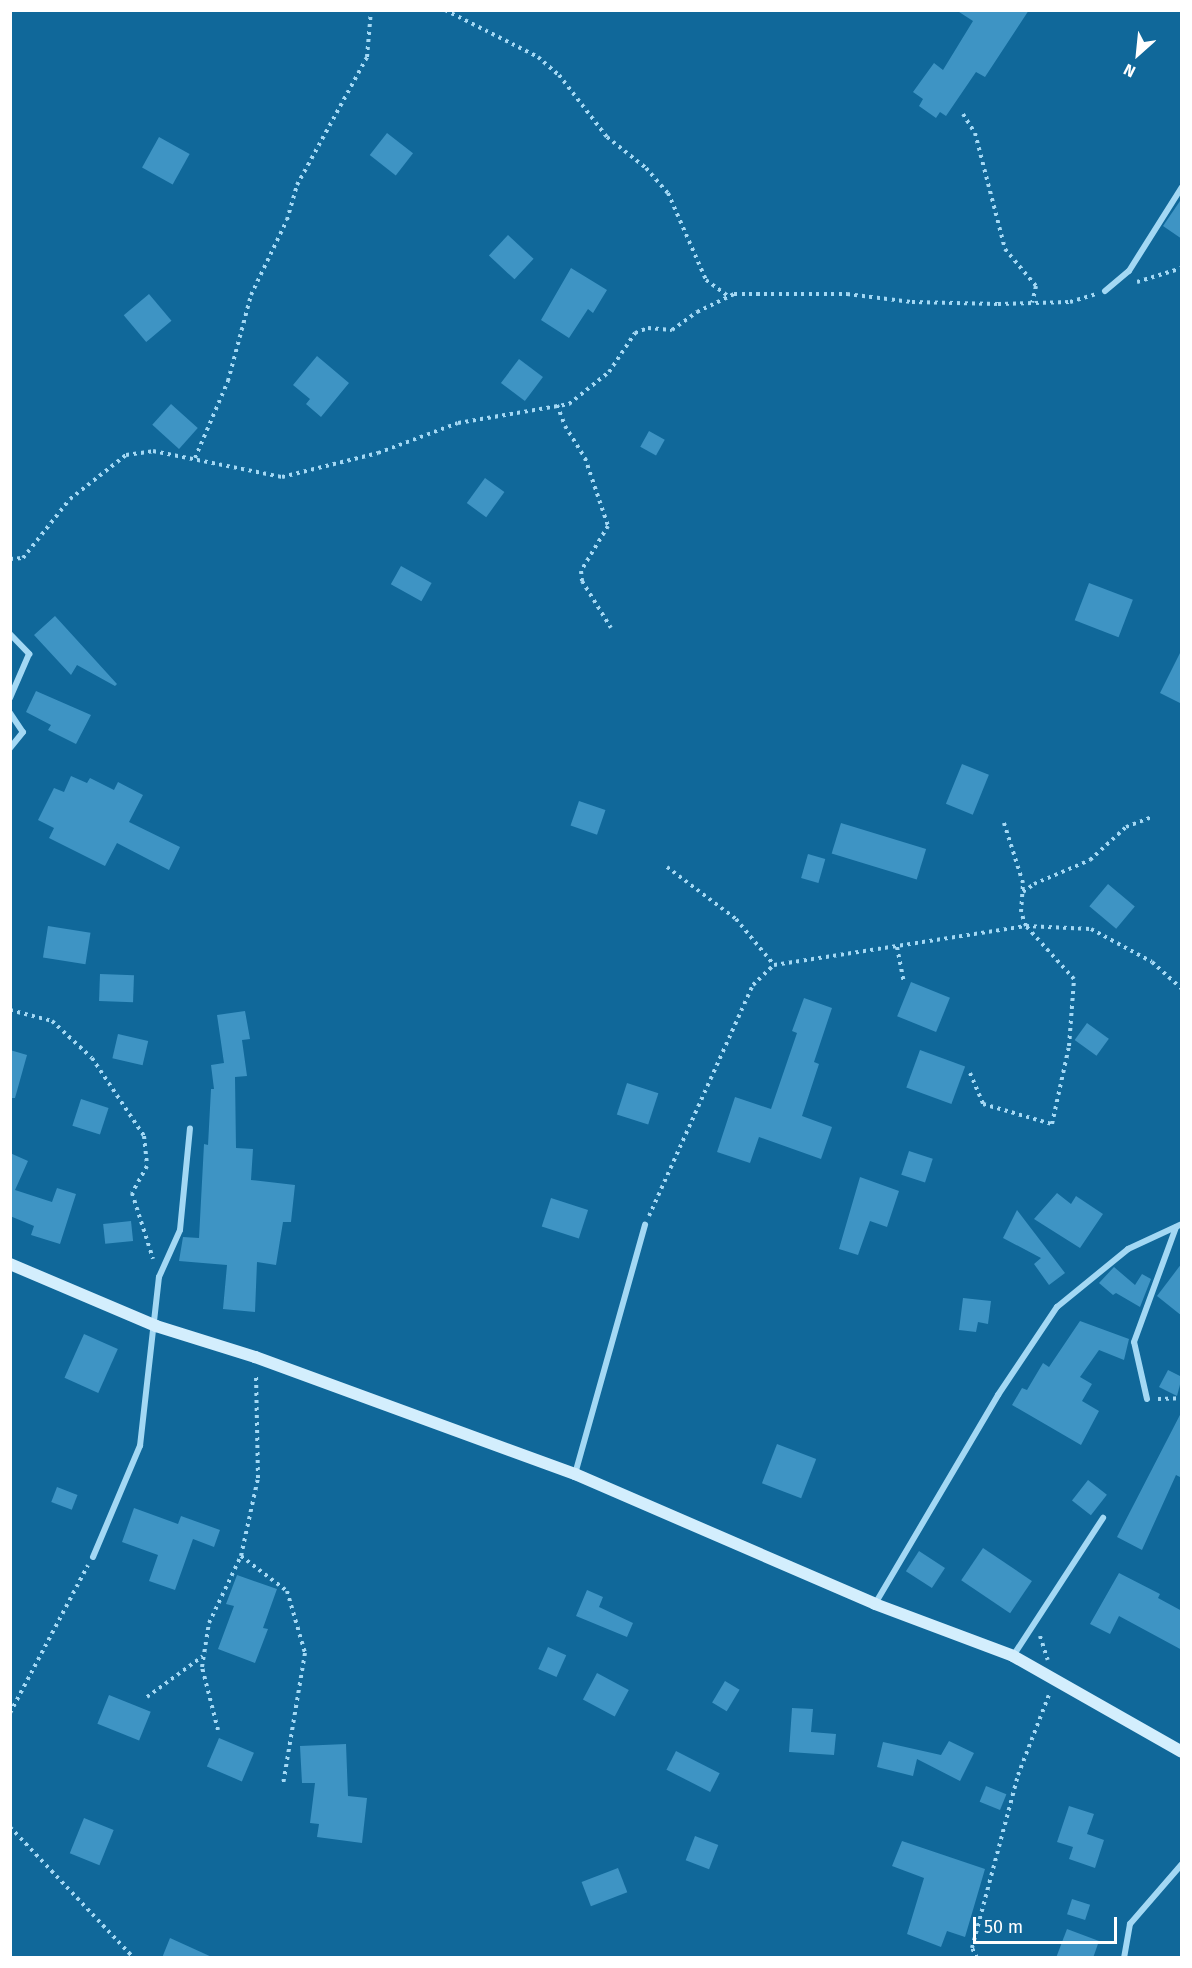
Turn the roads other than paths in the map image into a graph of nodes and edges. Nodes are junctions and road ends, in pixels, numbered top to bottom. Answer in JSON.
{"nodes":[{"id":1,"x":1182,"y":187,"type":"edge"},
{"id":2,"x":1106,"y":291,"type":"road end"},
{"id":3,"x":10,"y":634,"type":"edge"},
{"id":4,"x":10,"y":698,"type":"edge"},
{"id":5,"x":10,"y":713,"type":"edge"},
{"id":6,"x":10,"y":748,"type":"edge"},
{"id":7,"x":190,"y":1128,"type":"dead end"},
{"id":8,"x":645,"y":1225,"type":"road end"},
{"id":9,"x":1179,"y":1226,"type":"edge"},
{"id":10,"x":10,"y":1264,"type":"edge"},
{"id":11,"x":156,"y":1326,"type":"junction"},
{"id":12,"x":1147,"y":1399,"type":"road end"},
{"id":13,"x":575,"y":1474,"type":"junction"},
{"id":14,"x":1103,"y":1518,"type":"dead end"},
{"id":15,"x":93,"y":1557,"type":"road end"},
{"id":16,"x":875,"y":1604,"type":"junction"},
{"id":17,"x":1013,"y":1656,"type":"junction"},
{"id":18,"x":1182,"y":1752,"type":"edge"},
{"id":19,"x":1182,"y":1864,"type":"edge"},
{"id":20,"x":1124,"y":1958,"type":"edge"}],
"edges":[{"from":1,"to":2,"type":"street"},
{"from":3,"to":4,"type":"street"},
{"from":5,"to":6,"type":"street"},
{"from":7,"to":11,"type":"street"},
{"from":8,"to":13,"type":"street"},
{"from":9,"to":12,"type":"street"},
{"from":9,"to":16,"type":"street"},
{"from":10,"to":11,"type":"main road"},
{"from":11,"to":13,"type":"main road"},
{"from":11,"to":15,"type":"street"},
{"from":13,"to":16,"type":"main road"},
{"from":14,"to":17,"type":"street"},
{"from":16,"to":17,"type":"main road"},
{"from":17,"to":18,"type":"main road"},
{"from":19,"to":20,"type":"street"}]}
